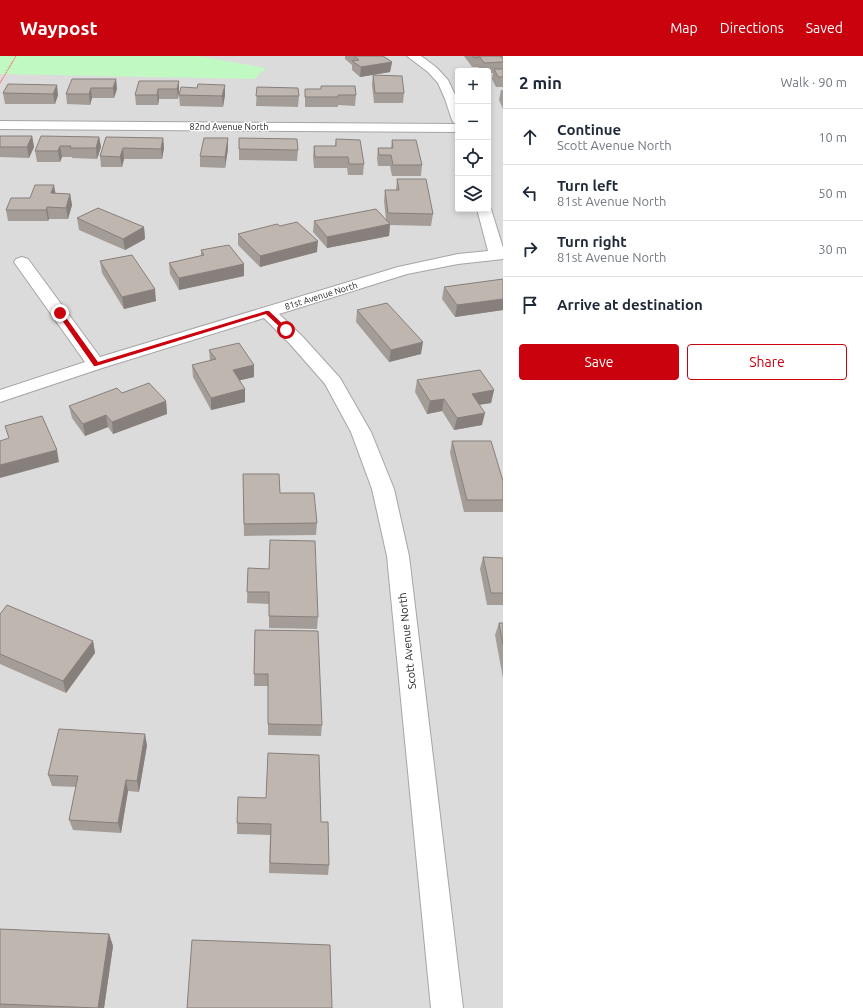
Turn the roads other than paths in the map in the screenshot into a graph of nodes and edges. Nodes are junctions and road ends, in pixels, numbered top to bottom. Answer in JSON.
{"nodes":[{"id":1,"x":413,"y":56,"type":"edge"},
{"id":2,"x":455,"y":110,"type":"edge"},
{"id":3,"x":0,"y":125,"type":"edge"},
{"id":4,"x":455,"y":128,"type":"edge"},
{"id":5,"x":485,"y":212,"type":"edge"},
{"id":6,"x":500,"y":254,"type":"edge"},
{"id":7,"x":22,"y":262,"type":"dead end"},
{"id":8,"x":267,"y":312,"type":"junction"},
{"id":9,"x":96,"y":364,"type":"junction"},
{"id":10,"x":0,"y":396,"type":"edge"},
{"id":11,"x":447,"y":1008,"type":"edge"}],
"edges":[{"from":1,"to":2,"type":"street"},
{"from":3,"to":4,"type":"street","name":"82nd Avenue North"},
{"from":5,"to":6,"type":"street"},
{"from":6,"to":8,"type":"street","name":"81st Avenue North"},
{"from":7,"to":9,"type":"street"},
{"from":8,"to":9,"type":"street","name":"81st Avenue North"},
{"from":8,"to":11,"type":"street","name":"Scott Avenue North"},
{"from":9,"to":10,"type":"street","name":"81st Avenue North"}]}
